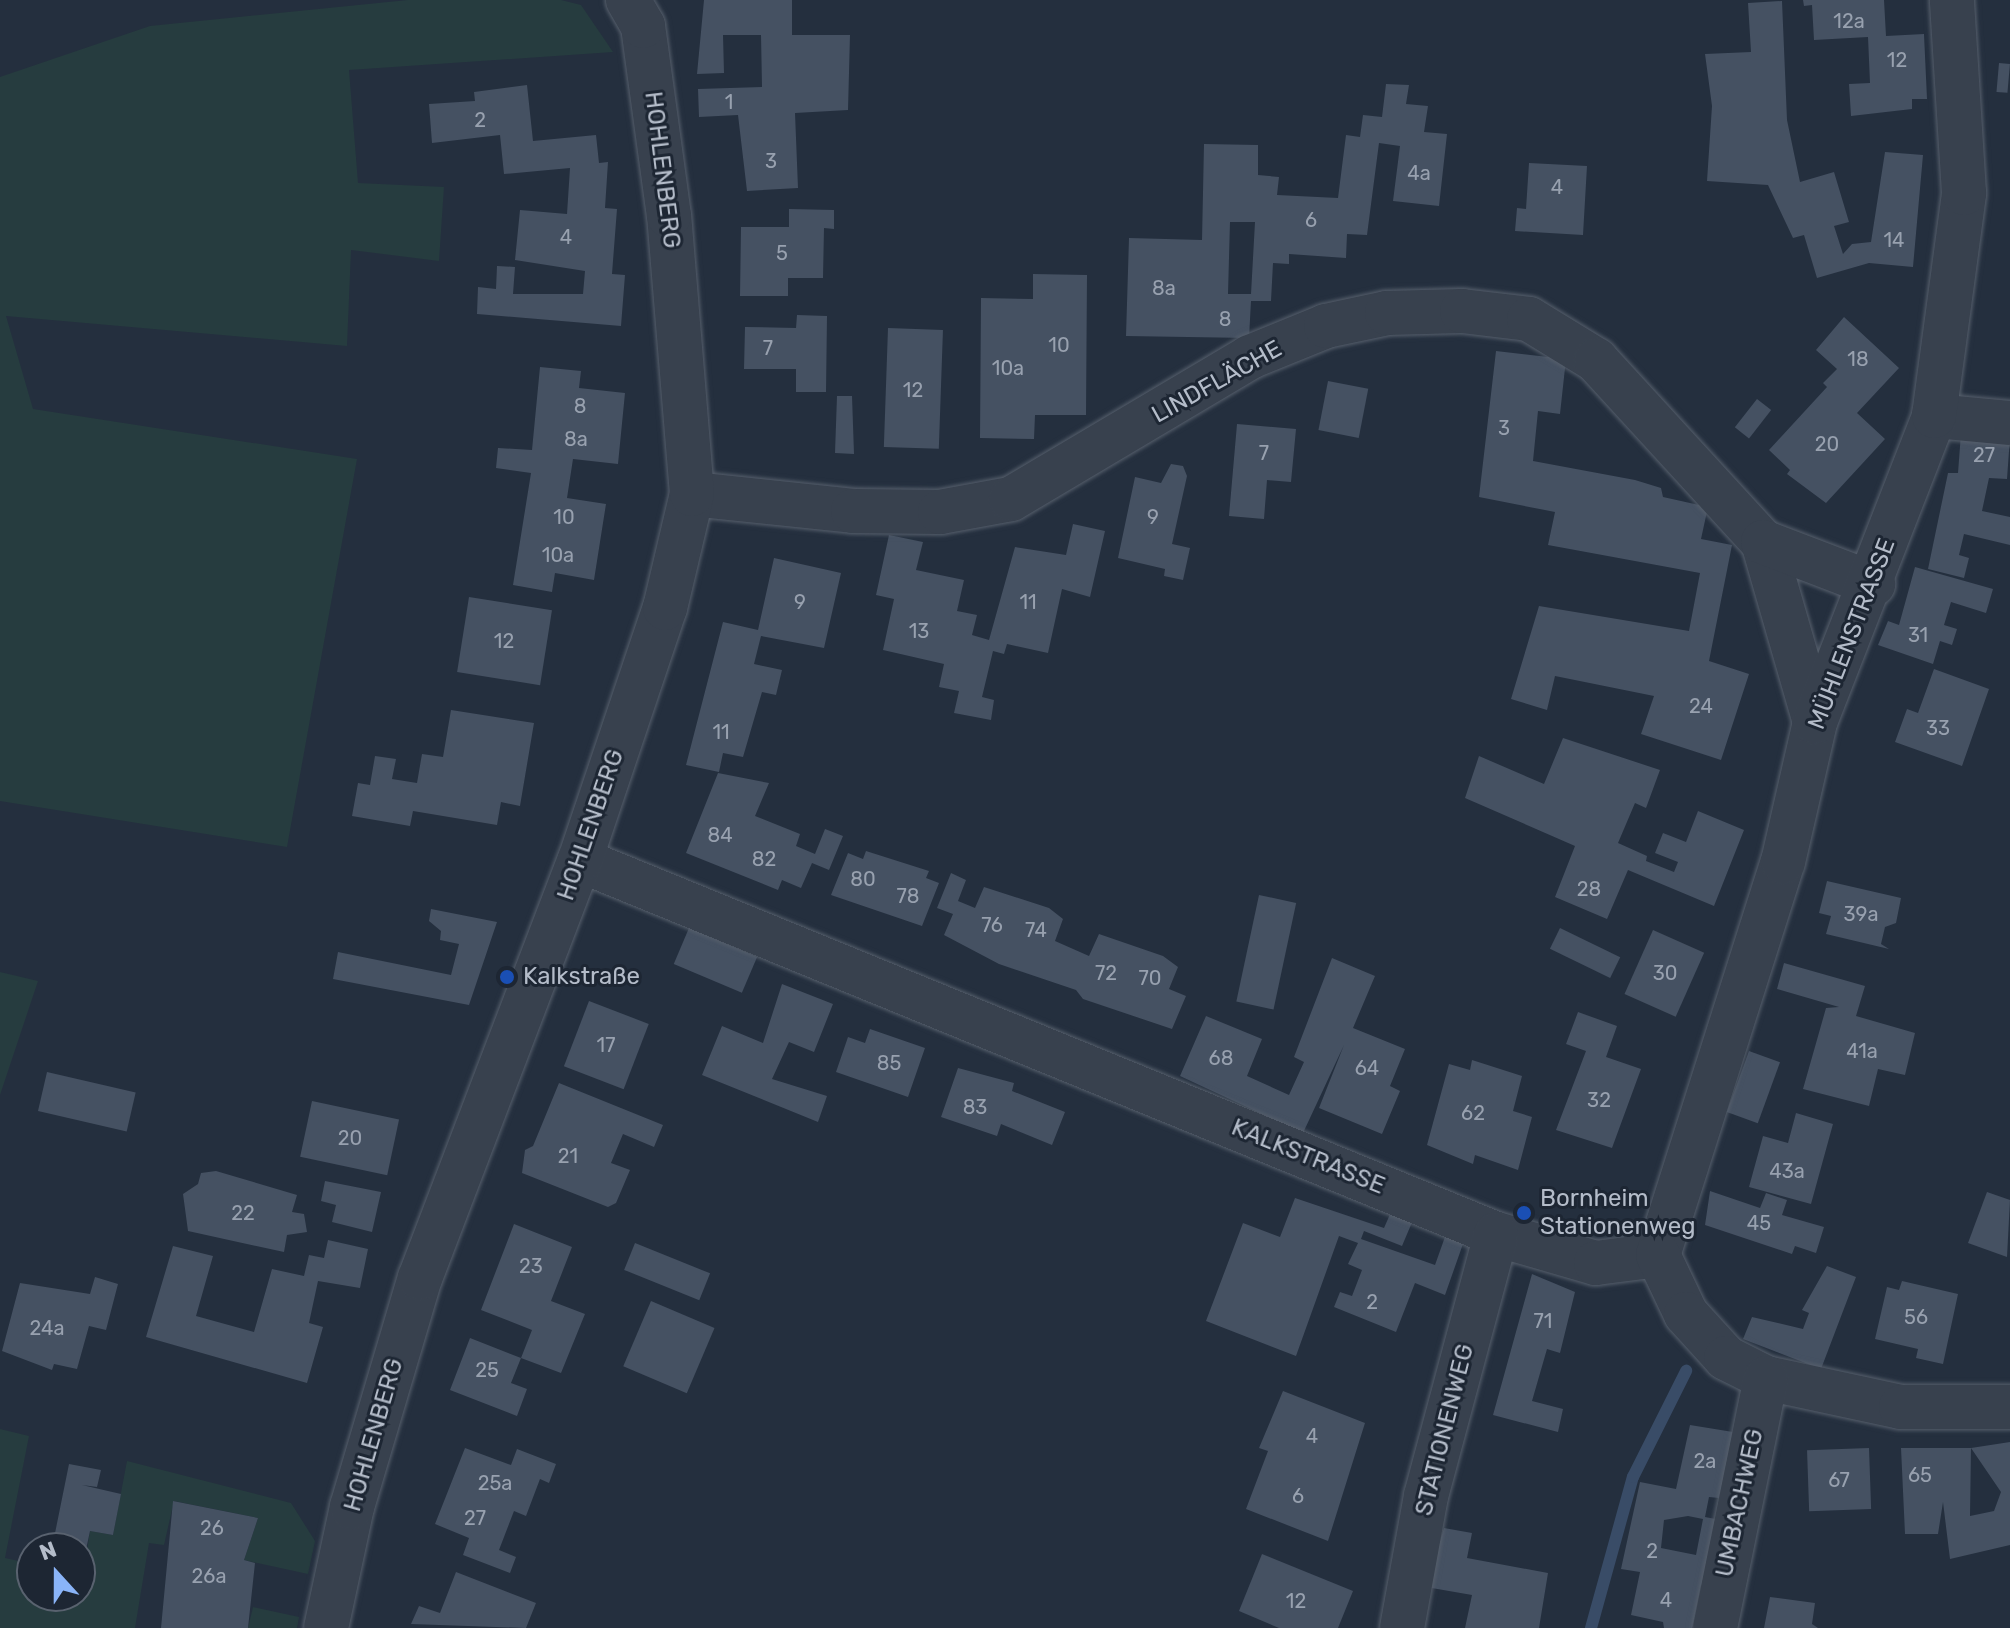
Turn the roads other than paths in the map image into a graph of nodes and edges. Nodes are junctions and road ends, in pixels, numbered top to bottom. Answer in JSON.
{"nodes":[{"id":1,"x":628,"y":0,"type":"edge"},
{"id":2,"x":1952,"y":0,"type":"edge"},
{"id":3,"x":1934,"y":416,"type":"junction"},
{"id":4,"x":2010,"y":423,"type":"edge"},
{"id":5,"x":692,"y":494,"type":"junction"},
{"id":6,"x":1763,"y":542,"type":"junction"},
{"id":7,"x":1873,"y":584,"type":"junction"},
{"id":8,"x":1815,"y":722,"type":"junction"},
{"id":9,"x":580,"y":860,"type":"junction"},
{"id":10,"x":1496,"y":1234,"type":"junction"},
{"id":11,"x":1658,"y":1255,"type":"junction"},
{"id":12,"x":1766,"y":1378,"type":"junction"},
{"id":13,"x":2010,"y":1407,"type":"edge"},
{"id":14,"x":326,"y":1628,"type":"edge"},
{"id":15,"x":1402,"y":1628,"type":"edge"},
{"id":16,"x":1715,"y":1628,"type":"edge"}],
"edges":[{"from":1,"to":5,"type":"street","name":"HOHLENBERG"},
{"from":2,"to":3,"type":"street","name":"MÜHLENSTRASSE"},
{"from":3,"to":4,"type":"street"},
{"from":3,"to":7,"type":"street","name":"MÜHLENSTRASSE"},
{"from":5,"to":6,"type":"street","name":"LINDFLÄCHE"},
{"from":5,"to":9,"type":"street","name":"HOHLENBERG"},
{"from":6,"to":7,"type":"street","name":"LINDFLÄCHE"},
{"from":6,"to":8,"type":"street","name":"LINDFLÄCHE"},
{"from":7,"to":8,"type":"street","name":"MÜHLENSTRASSE"},
{"from":8,"to":11,"type":"street","name":"MÜHLENSTRASSE"},
{"from":9,"to":10,"type":"street","name":"KALKSTRASSE"},
{"from":9,"to":14,"type":"street","name":"HOHLENBERG"},
{"from":10,"to":11,"type":"street","name":"KALKSTRASSE"},
{"from":10,"to":15,"type":"street","name":"STATIONENWEG"},
{"from":11,"to":12,"type":"street"},
{"from":12,"to":13,"type":"street"},
{"from":12,"to":16,"type":"street","name":"UMBACHWEG"}]}
